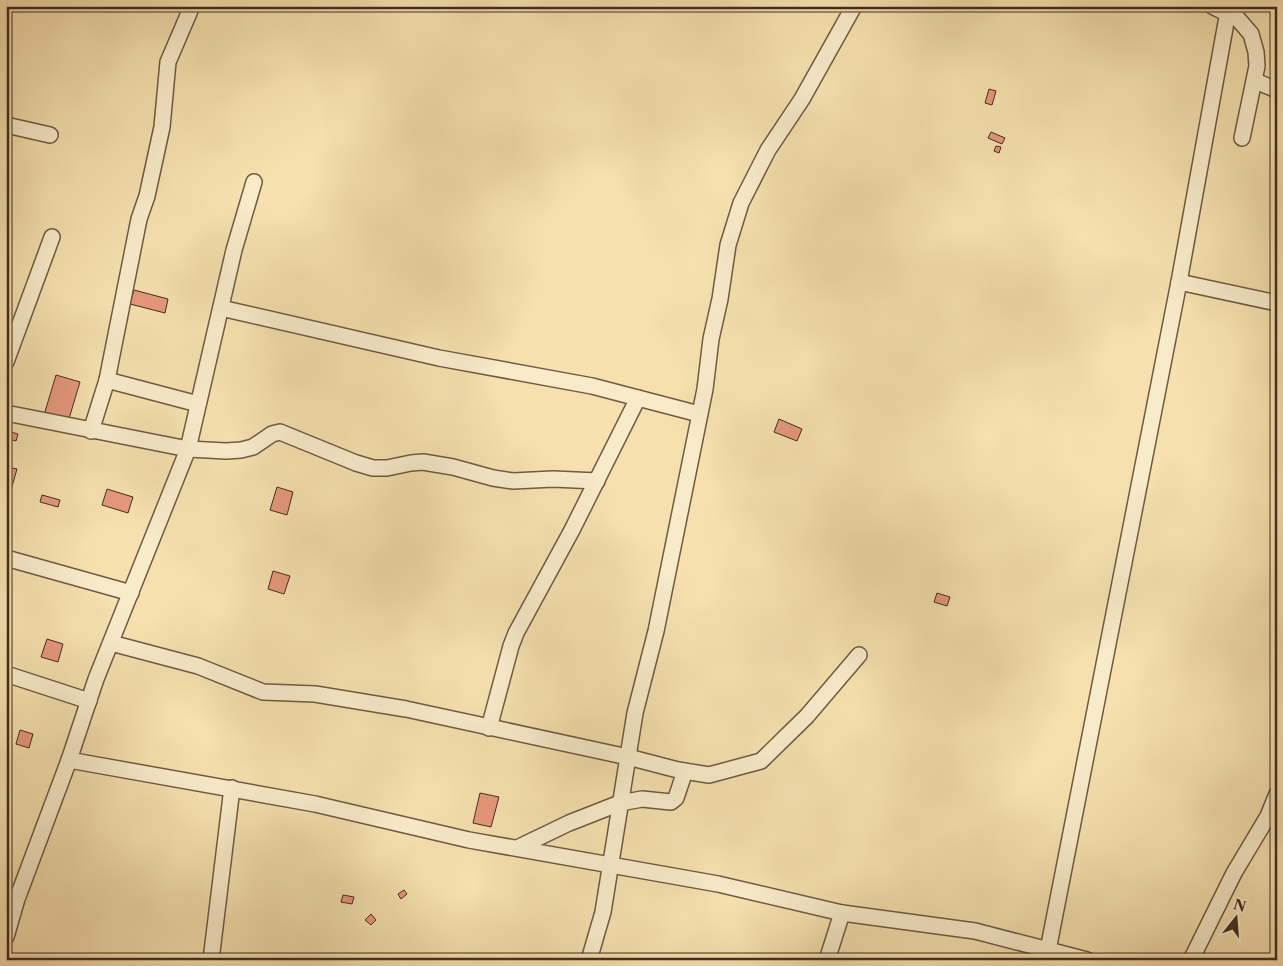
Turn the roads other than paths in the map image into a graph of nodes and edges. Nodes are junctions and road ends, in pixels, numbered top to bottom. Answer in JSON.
{"nodes":[{"id":1,"x":192,"y":6,"type":"edge"},
{"id":2,"x":854,"y":6,"type":"edge"},
{"id":3,"x":1212,"y":6,"type":"edge"},
{"id":4,"x":1228,"y":10,"type":"edge"},
{"id":5,"x":1255,"y":81,"type":"junction"},
{"id":6,"x":1277,"y":90,"type":"edge"},
{"id":7,"x":6,"y":125,"type":"edge"},
{"id":8,"x":50,"y":134,"type":"dead end"},
{"id":9,"x":1242,"y":138,"type":"dead end"},
{"id":10,"x":254,"y":182,"type":"dead end"},
{"id":11,"x":52,"y":237,"type":"dead end"},
{"id":12,"x":1179,"y":282,"type":"junction"},
{"id":13,"x":1277,"y":303,"type":"edge"},
{"id":14,"x":221,"y":308,"type":"junction"},
{"id":15,"x":6,"y":362,"type":"edge"},
{"id":16,"x":107,"y":380,"type":"junction"},
{"id":17,"x":638,"y":398,"type":"junction"},
{"id":18,"x":198,"y":404,"type":"junction"},
{"id":19,"x":6,"y":413,"type":"edge"},
{"id":20,"x":699,"y":414,"type":"junction"},
{"id":21,"x":91,"y":431,"type":"junction"},
{"id":22,"x":188,"y":449,"type":"junction"},
{"id":23,"x":597,"y":481,"type":"junction"},
{"id":24,"x":6,"y":558,"type":"edge"},
{"id":25,"x":131,"y":593,"type":"junction"},
{"id":26,"x":111,"y":643,"type":"junction"},
{"id":27,"x":859,"y":655,"type":"dead end"},
{"id":28,"x":6,"y":674,"type":"edge"},
{"id":29,"x":89,"y":701,"type":"junction"},
{"id":30,"x":489,"y":728,"type":"junction"},
{"id":31,"x":628,"y":757,"type":"junction"},
{"id":32,"x":69,"y":760,"type":"junction"},
{"id":33,"x":685,"y":771,"type":"junction"},
{"id":34,"x":232,"y":788,"type":"junction"},
{"id":35,"x":1277,"y":794,"type":"edge"},
{"id":36,"x":620,"y":803,"type":"junction"},
{"id":37,"x":517,"y":848,"type":"junction"},
{"id":38,"x":610,"y":864,"type":"junction"},
{"id":39,"x":842,"y":913,"type":"junction"},
{"id":40,"x":6,"y":937,"type":"edge"},
{"id":41,"x":1048,"y":950,"type":"junction"},
{"id":42,"x":211,"y":960,"type":"edge"},
{"id":43,"x":590,"y":960,"type":"edge"},
{"id":44,"x":827,"y":960,"type":"edge"},
{"id":45,"x":1087,"y":960,"type":"edge"},
{"id":46,"x":1191,"y":960,"type":"edge"}],
"edges":[{"from":1,"to":16,"type":"street"},
{"from":2,"to":20,"type":"street"},
{"from":3,"to":4,"type":"street"},
{"from":4,"to":5,"type":"street"},
{"from":4,"to":12,"type":"street"},
{"from":5,"to":6,"type":"street"},
{"from":5,"to":9,"type":"street"},
{"from":7,"to":8,"type":"street"},
{"from":10,"to":14,"type":"street"},
{"from":11,"to":15,"type":"street"},
{"from":12,"to":13,"type":"street"},
{"from":12,"to":41,"type":"street"},
{"from":14,"to":17,"type":"street"},
{"from":14,"to":18,"type":"street"},
{"from":16,"to":18,"type":"street"},
{"from":16,"to":21,"type":"street"},
{"from":17,"to":20,"type":"street"},
{"from":17,"to":23,"type":"street"},
{"from":18,"to":22,"type":"street"},
{"from":19,"to":21,"type":"street"},
{"from":20,"to":31,"type":"street"},
{"from":21,"to":22,"type":"street"},
{"from":22,"to":23,"type":"street"},
{"from":22,"to":25,"type":"street"},
{"from":23,"to":30,"type":"street"},
{"from":24,"to":25,"type":"street"},
{"from":25,"to":26,"type":"street"},
{"from":26,"to":29,"type":"street"},
{"from":26,"to":30,"type":"street"},
{"from":27,"to":33,"type":"street"},
{"from":28,"to":29,"type":"street"},
{"from":29,"to":32,"type":"street"},
{"from":30,"to":31,"type":"street"},
{"from":31,"to":33,"type":"street"},
{"from":31,"to":36,"type":"street"},
{"from":32,"to":34,"type":"street"},
{"from":32,"to":40,"type":"street"},
{"from":33,"to":36,"type":"street"},
{"from":34,"to":37,"type":"street"},
{"from":34,"to":42,"type":"street"},
{"from":35,"to":46,"type":"street"},
{"from":36,"to":37,"type":"street"},
{"from":36,"to":38,"type":"street"},
{"from":37,"to":38,"type":"street"},
{"from":38,"to":39,"type":"street"},
{"from":38,"to":43,"type":"street"},
{"from":39,"to":41,"type":"street"},
{"from":39,"to":44,"type":"street"},
{"from":41,"to":45,"type":"street"}]}
